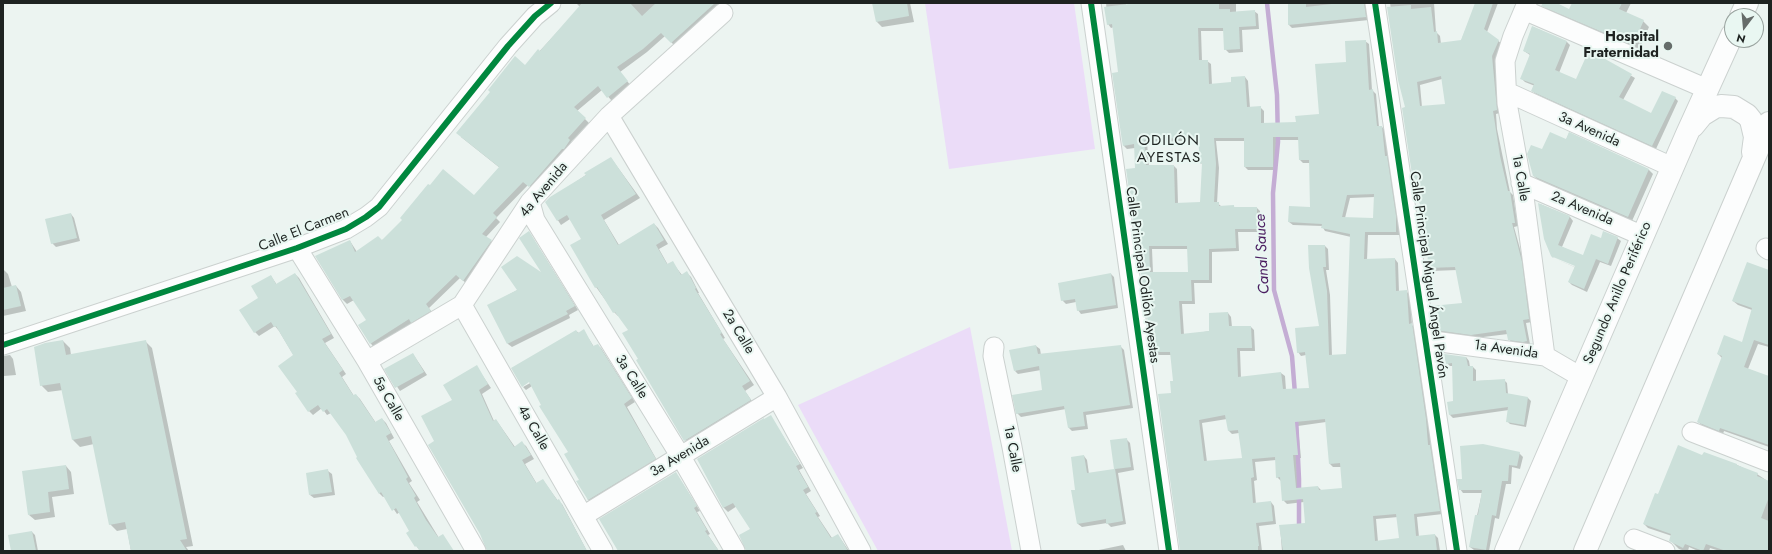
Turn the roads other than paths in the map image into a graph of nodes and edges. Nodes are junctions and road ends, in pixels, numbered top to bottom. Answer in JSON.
{"nodes":[{"id":1,"x":551,"y":3,"type":"edge"},
{"id":2,"x":1091,"y":3,"type":"edge"},
{"id":3,"x":1376,"y":3,"type":"edge"},
{"id":4,"x":1526,"y":7,"type":"edge"},
{"id":5,"x":723,"y":13,"type":"dead end"},
{"id":6,"x":1726,"y":48,"type":"edge"},
{"id":7,"x":1707,"y":89,"type":"junction"},
{"id":8,"x":1507,"y":92,"type":"junction"},
{"id":9,"x":609,"y":116,"type":"junction"},
{"id":10,"x":1769,"y":123,"type":"edge"},
{"id":11,"x":1687,"y":134,"type":"junction"},
{"id":12,"x":1751,"y":165,"type":"junction"},
{"id":13,"x":1672,"y":167,"type":"junction"},
{"id":14,"x":1521,"y":183,"type":"junction"},
{"id":15,"x":530,"y":202,"type":"junction"},
{"id":16,"x":1643,"y":236,"type":"junction"},
{"id":17,"x":297,"y":248,"type":"junction"},
{"id":18,"x":462,"y":305,"type":"junction"},
{"id":19,"x":1426,"y":340,"type":"junction"},
{"id":20,"x":3,"y":345,"type":"edge"},
{"id":21,"x":994,"y":347,"type":"dead end"},
{"id":22,"x":1545,"y":356,"type":"junction"},
{"id":23,"x":367,"y":361,"type":"junction"},
{"id":24,"x":1581,"y":377,"type":"junction"},
{"id":25,"x":777,"y":397,"type":"junction"},
{"id":26,"x":1692,"y":432,"type":"dead end"},
{"id":27,"x":681,"y":457,"type":"junction"},
{"id":28,"x":1769,"y":462,"type":"edge"},
{"id":29,"x":583,"y":516,"type":"junction"},
{"id":30,"x":1634,"y":539,"type":"dead end"},
{"id":31,"x":476,"y":551,"type":"edge"},
{"id":32,"x":603,"y":551,"type":"edge"},
{"id":33,"x":734,"y":551,"type":"edge"},
{"id":34,"x":861,"y":551,"type":"edge"},
{"id":35,"x":1031,"y":551,"type":"edge"},
{"id":36,"x":1169,"y":551,"type":"edge"},
{"id":37,"x":1457,"y":551,"type":"edge"},
{"id":38,"x":1506,"y":551,"type":"edge"},
{"id":39,"x":1585,"y":551,"type":"edge"},
{"id":40,"x":1665,"y":551,"type":"edge"}],
"edges":[{"from":1,"to":17,"type":"street","name":"Calle El Carmen"},
{"from":2,"to":36,"type":"street","name":"Calle Principal Odilón Ayestas"},
{"from":3,"to":19,"type":"street","name":"Calle Principal Miguel Ángel Pavón"},
{"from":4,"to":7,"type":"street"},
{"from":4,"to":8,"type":"street","name":"1a Calle"},
{"from":5,"to":9,"type":"street","name":"4a Avenida"},
{"from":6,"to":7,"type":"main road","name":"Segundo Anillo Periférico"},
{"from":7,"to":11,"type":"main road","name":"Segundo Anillo Periférico"},
{"from":8,"to":13,"type":"street","name":"3a Avenida"},
{"from":8,"to":14,"type":"street","name":"1a Calle"},
{"from":9,"to":15,"type":"street","name":"4a Avenida"},
{"from":9,"to":25,"type":"street","name":"2a Calle"},
{"from":10,"to":12,"type":"main road"},
{"from":11,"to":12,"type":"main road"},
{"from":11,"to":13,"type":"main road","name":"Segundo Anillo Periférico"},
{"from":12,"to":39,"type":"main road"},
{"from":13,"to":16,"type":"main road","name":"Segundo Anillo Periférico"},
{"from":14,"to":16,"type":"street","name":"2a Avenida"},
{"from":14,"to":22,"type":"street","name":"1a Calle"},
{"from":15,"to":18,"type":"street","name":"4a Avenida"},
{"from":15,"to":27,"type":"street","name":"3a Calle"},
{"from":16,"to":24,"type":"main road","name":"Segundo Anillo Periférico"},
{"from":17,"to":20,"type":"street","name":"Calle El Carmen"},
{"from":17,"to":23,"type":"street","name":"5a Calle"},
{"from":18,"to":23,"type":"street","name":"4a Avenida"},
{"from":18,"to":29,"type":"street","name":"4a Calle"},
{"from":19,"to":22,"type":"street","name":"1a Avenida"},
{"from":19,"to":37,"type":"street","name":"Calle Principal Miguel Ángel Pavón"},
{"from":21,"to":35,"type":"street","name":"1a Calle"},
{"from":22,"to":24,"type":"street","name":"1a Avenida"},
{"from":23,"to":31,"type":"street","name":"5a Calle"},
{"from":24,"to":38,"type":"main road","name":"Segundo Anillo Periférico"},
{"from":25,"to":27,"type":"street","name":"3a Avenida"},
{"from":25,"to":34,"type":"street","name":"2a Calle"},
{"from":26,"to":28,"type":"street"},
{"from":27,"to":29,"type":"street","name":"3a Avenida"},
{"from":27,"to":33,"type":"street","name":"3a Calle"},
{"from":29,"to":32,"type":"street","name":"4a Calle"},
{"from":30,"to":40,"type":"street"}]}
